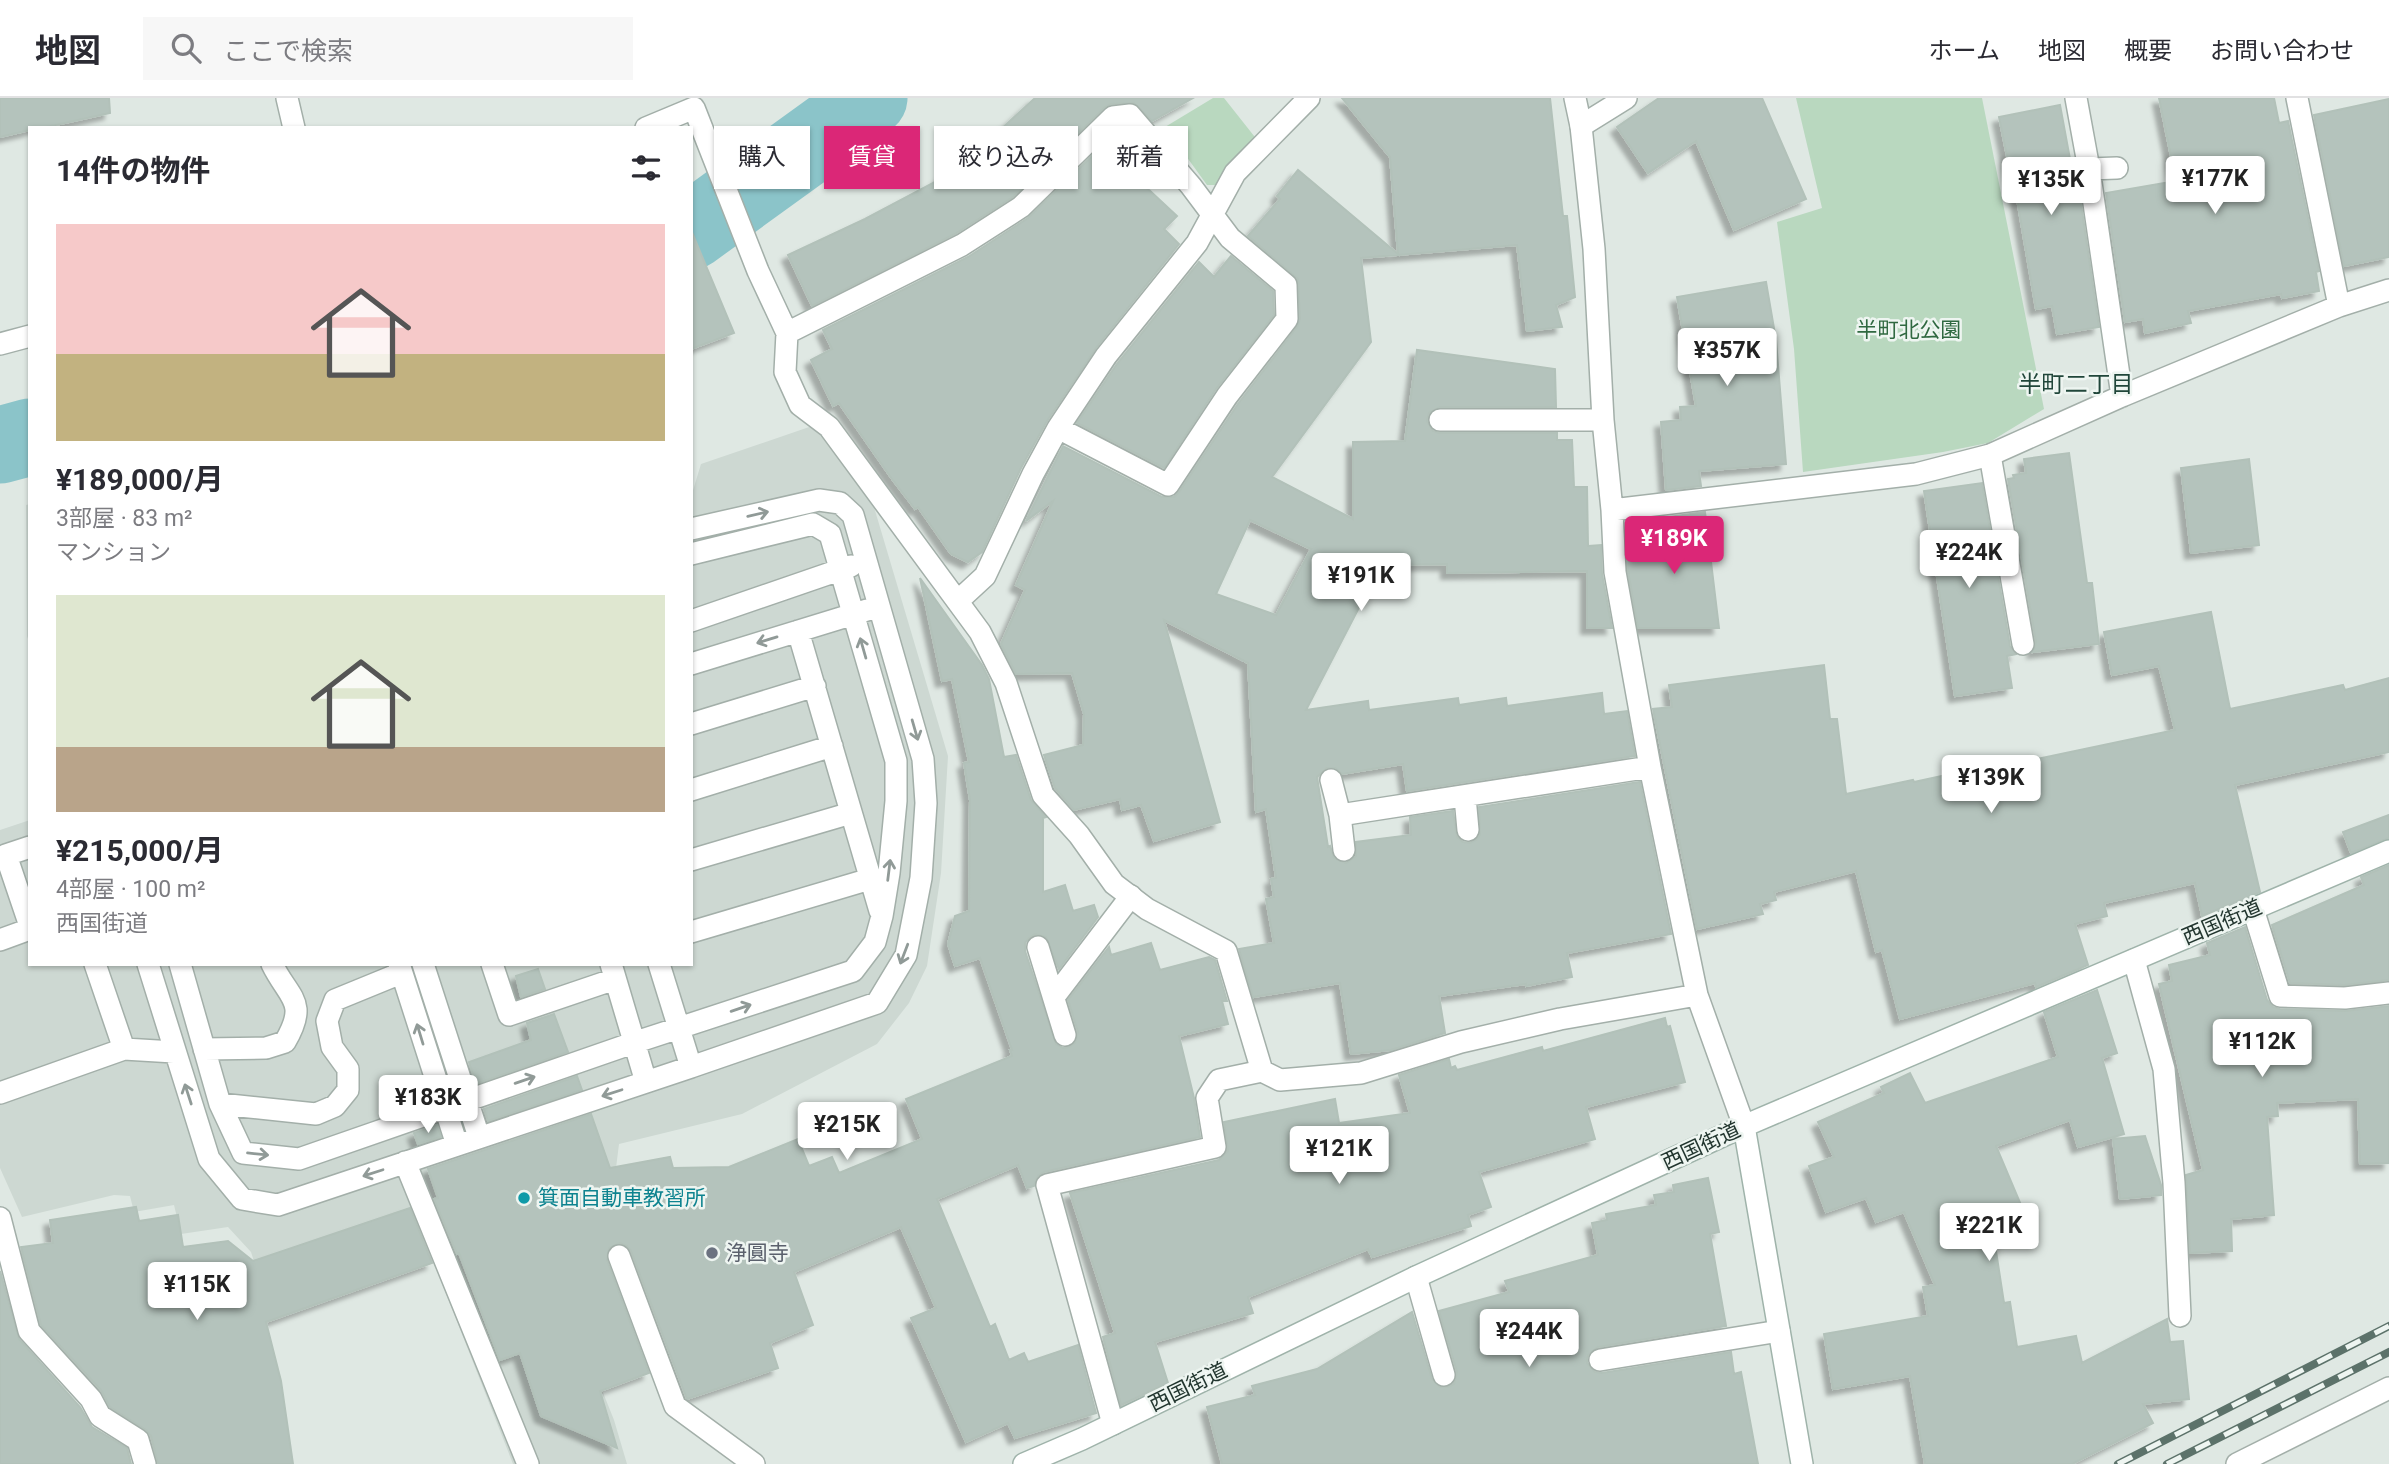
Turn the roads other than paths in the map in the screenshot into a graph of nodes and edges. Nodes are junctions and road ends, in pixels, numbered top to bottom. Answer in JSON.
{"nodes":[{"id":1,"x":287,"y":98,"type":"edge"},
{"id":2,"x":1309,"y":98,"type":"edge"},
{"id":3,"x":1575,"y":98,"type":"edge"},
{"id":4,"x":1626,"y":98,"type":"edge"},
{"id":5,"x":2076,"y":98,"type":"edge"},
{"id":6,"x":2297,"y":98,"type":"edge"},
{"id":7,"x":694,"y":106,"type":"edge"},
{"id":8,"x":294,"y":126,"type":"edge"},
{"id":9,"x":650,"y":126,"type":"edge"},
{"id":10,"x":1581,"y":127,"type":"junction"},
{"id":11,"x":2117,"y":168,"type":"dead end"},
{"id":12,"x":2089,"y":169,"type":"junction"},
{"id":13,"x":1212,"y":213,"type":"junction"},
{"id":14,"x":2389,"y":290,"type":"edge"},
{"id":15,"x":2339,"y":306,"type":"junction"},
{"id":16,"x":787,"y":333,"type":"junction"},
{"id":17,"x":28,"y":337,"type":"edge"},
{"id":18,"x":0,"y":344,"type":"edge"},
{"id":19,"x":2122,"y":396,"type":"junction"},
{"id":20,"x":1603,"y":420,"type":"junction"},
{"id":21,"x":1440,"y":421,"type":"dead end"},
{"id":22,"x":1058,"y":428,"type":"junction"},
{"id":23,"x":1990,"y":455,"type":"junction"},
{"id":24,"x":1612,"y":510,"type":"junction"},
{"id":25,"x":693,"y":529,"type":"edge"},
{"id":26,"x":693,"y":554,"type":"edge"},
{"id":27,"x":866,"y":561,"type":"junction"},
{"id":28,"x":840,"y":570,"type":"junction"},
{"id":29,"x":959,"y":600,"type":"junction"},
{"id":30,"x":879,"y":606,"type":"junction"},
{"id":31,"x":853,"y":614,"type":"junction"},
{"id":32,"x":693,"y":620,"type":"edge"},
{"id":33,"x":798,"y":631,"type":"junction"},
{"id":34,"x":2023,"y":644,"type":"dead end"},
{"id":35,"x":693,"y":663,"type":"edge"},
{"id":36,"x":815,"y":686,"type":"junction"},
{"id":37,"x":693,"y":723,"type":"edge"},
{"id":38,"x":832,"y":746,"type":"junction"},
{"id":39,"x":1650,"y":767,"type":"junction"},
{"id":40,"x":1331,"y":780,"type":"dead end"},
{"id":41,"x":693,"y":789,"type":"edge"},
{"id":42,"x":1465,"y":797,"type":"junction"},
{"id":43,"x":851,"y":813,"type":"junction"},
{"id":44,"x":1340,"y":815,"type":"junction"},
{"id":45,"x":1468,"y":830,"type":"dead end"},
{"id":46,"x":28,"y":848,"type":"edge"},
{"id":47,"x":1344,"y":850,"type":"dead end"},
{"id":48,"x":2389,"y":851,"type":"edge"},
{"id":49,"x":693,"y":859,"type":"edge"},
{"id":50,"x":870,"y":879,"type":"junction"},
{"id":51,"x":1131,"y":897,"type":"junction"},
{"id":52,"x":2253,"y":908,"type":"junction"},
{"id":53,"x":882,"y":916,"type":"junction"},
{"id":54,"x":28,"y":922,"type":"edge"},
{"id":55,"x":28,"y":929,"type":"edge"},
{"id":56,"x":693,"y":931,"type":"edge"},
{"id":57,"x":0,"y":940,"type":"edge"},
{"id":58,"x":1038,"y":947,"type":"dead end"},
{"id":59,"x":2134,"y":960,"type":"junction"},
{"id":60,"x":96,"y":966,"type":"edge"},
{"id":61,"x":149,"y":966,"type":"edge"},
{"id":62,"x":181,"y":966,"type":"edge"},
{"id":63,"x":273,"y":966,"type":"edge"},
{"id":64,"x":424,"y":966,"type":"edge"},
{"id":65,"x":493,"y":966,"type":"edge"},
{"id":66,"x":660,"y":966,"type":"edge"},
{"id":67,"x":400,"y":969,"type":"edge"},
{"id":68,"x":613,"y":972,"type":"edge"},
{"id":69,"x":2389,"y":993,"type":"edge"},
{"id":70,"x":1697,"y":995,"type":"junction"},
{"id":71,"x":1054,"y":997,"type":"junction"},
{"id":72,"x":678,"y":1030,"type":"junction"},
{"id":73,"x":1065,"y":1035,"type":"dead end"},
{"id":74,"x":633,"y":1043,"type":"junction"},
{"id":75,"x":124,"y":1049,"type":"junction"},
{"id":76,"x":204,"y":1049,"type":"junction"},
{"id":77,"x":174,"y":1052,"type":"junction"},
{"id":78,"x":691,"y":1067,"type":"junction"},
{"id":79,"x":1262,"y":1071,"type":"junction"},
{"id":80,"x":646,"y":1082,"type":"junction"},
{"id":81,"x":0,"y":1093,"type":"edge"},
{"id":82,"x":468,"y":1100,"type":"junction"},
{"id":83,"x":220,"y":1104,"type":"junction"},
{"id":84,"x":444,"y":1108,"type":"junction"},
{"id":85,"x":1744,"y":1126,"type":"junction"},
{"id":86,"x":479,"y":1137,"type":"junction"},
{"id":87,"x":457,"y":1145,"type":"junction"},
{"id":88,"x":405,"y":1162,"type":"junction"},
{"id":89,"x":0,"y":1218,"type":"edge"},
{"id":90,"x":619,"y":1256,"type":"dead end"},
{"id":91,"x":1416,"y":1277,"type":"junction"},
{"id":92,"x":2180,"y":1316,"type":"dead end"},
{"id":93,"x":1779,"y":1331,"type":"junction"},
{"id":94,"x":1600,"y":1360,"type":"dead end"},
{"id":95,"x":1444,"y":1375,"type":"dead end"},
{"id":96,"x":2389,"y":1388,"type":"edge"},
{"id":97,"x":1113,"y":1424,"type":"junction"},
{"id":98,"x":145,"y":1464,"type":"edge"},
{"id":99,"x":528,"y":1464,"type":"edge"},
{"id":100,"x":754,"y":1464,"type":"edge"},
{"id":101,"x":1024,"y":1464,"type":"edge"},
{"id":102,"x":1802,"y":1464,"type":"edge"},
{"id":103,"x":2237,"y":1464,"type":"edge"}],
"edges":[{"from":1,"to":8,"type":"street"},
{"from":2,"to":13,"type":"street"},
{"from":3,"to":10,"type":"street"},
{"from":4,"to":10,"type":"street"},
{"from":5,"to":12,"type":"street"},
{"from":6,"to":15,"type":"street"},
{"from":7,"to":9,"type":"street"},
{"from":7,"to":16,"type":"street"},
{"from":10,"to":20,"type":"street"},
{"from":11,"to":12,"type":"street"},
{"from":12,"to":19,"type":"street"},
{"from":13,"to":16,"type":"street"},
{"from":13,"to":22,"type":"street"},
{"from":13,"to":22,"type":"street"},
{"from":14,"to":15,"type":"street"},
{"from":15,"to":19,"type":"street"},
{"from":16,"to":29,"type":"street"},
{"from":17,"to":18,"type":"street"},
{"from":19,"to":23,"type":"street"},
{"from":20,"to":21,"type":"street"},
{"from":20,"to":24,"type":"street"},
{"from":22,"to":29,"type":"street"},
{"from":23,"to":24,"type":"street"},
{"from":23,"to":34,"type":"street"},
{"from":24,"to":39,"type":"street"},
{"from":25,"to":27,"type":"street","one_way":true},
{"from":26,"to":28,"type":"street"},
{"from":27,"to":28,"type":"street"},
{"from":27,"to":30,"type":"street"},
{"from":28,"to":31,"type":"street"},
{"from":28,"to":32,"type":"street"},
{"from":29,"to":51,"type":"street"},
{"from":30,"to":31,"type":"street"},
{"from":30,"to":78,"type":"street","one_way":true},
{"from":31,"to":33,"type":"street"},
{"from":53,"to":31,"type":"street","one_way":true},
{"from":33,"to":35,"type":"street","one_way":true},
{"from":33,"to":36,"type":"street"},
{"from":36,"to":37,"type":"street"},
{"from":36,"to":38,"type":"street"},
{"from":38,"to":41,"type":"street"},
{"from":38,"to":43,"type":"street"},
{"from":39,"to":42,"type":"street"},
{"from":39,"to":70,"type":"street"},
{"from":40,"to":44,"type":"street"},
{"from":42,"to":44,"type":"street"},
{"from":42,"to":45,"type":"street"},
{"from":43,"to":49,"type":"street"},
{"from":43,"to":50,"type":"street"},
{"from":44,"to":47,"type":"street"},
{"from":46,"to":54,"type":"street"},
{"from":48,"to":52,"type":"street","name":"西国街道"},
{"from":50,"to":53,"type":"street"},
{"from":50,"to":56,"type":"street"},
{"from":51,"to":71,"type":"street"},
{"from":51,"to":79,"type":"street"},
{"from":52,"to":59,"type":"street","name":"西国街道"},
{"from":52,"to":69,"type":"street"},
{"from":72,"to":53,"type":"street","one_way":true},
{"from":55,"to":57,"type":"street"},
{"from":58,"to":71,"type":"street"},
{"from":59,"to":85,"type":"street","name":"西国街道"},
{"from":59,"to":92,"type":"street"},
{"from":60,"to":75,"type":"street"},
{"from":61,"to":77,"type":"street"},
{"from":62,"to":76,"type":"street"},
{"from":63,"to":76,"type":"street"},
{"from":64,"to":82,"type":"street"},
{"from":65,"to":68,"type":"street"},
{"from":66,"to":72,"type":"street"},
{"from":67,"to":83,"type":"street"},
{"from":84,"to":67,"type":"street","one_way":true},
{"from":68,"to":74,"type":"street"},
{"from":70,"to":79,"type":"street"},
{"from":70,"to":85,"type":"street"},
{"from":71,"to":73,"type":"street"},
{"from":72,"to":74,"type":"street"},
{"from":72,"to":78,"type":"street"},
{"from":74,"to":80,"type":"street"},
{"from":82,"to":74,"type":"street","one_way":true},
{"from":75,"to":77,"type":"street"},
{"from":75,"to":81,"type":"street"},
{"from":76,"to":83,"type":"street"},
{"from":88,"to":77,"type":"street","one_way":true},
{"from":78,"to":80,"type":"street"},
{"from":79,"to":97,"type":"street"},
{"from":80,"to":86,"type":"street","one_way":true},
{"from":82,"to":84,"type":"street"},
{"from":82,"to":86,"type":"street"},
{"from":83,"to":84,"type":"street","one_way":true},
{"from":84,"to":87,"type":"street"},
{"from":85,"to":91,"type":"street","name":"西国街道"},
{"from":85,"to":93,"type":"street"},
{"from":86,"to":87,"type":"street"},
{"from":87,"to":88,"type":"street"},
{"from":88,"to":99,"type":"street"},
{"from":89,"to":98,"type":"street"},
{"from":90,"to":100,"type":"street"},
{"from":91,"to":95,"type":"street"},
{"from":91,"to":97,"type":"street","name":"西国街道"},
{"from":93,"to":94,"type":"street"},
{"from":93,"to":102,"type":"street"},
{"from":96,"to":103,"type":"street"},
{"from":97,"to":101,"type":"street","name":"西国街道"}]}
